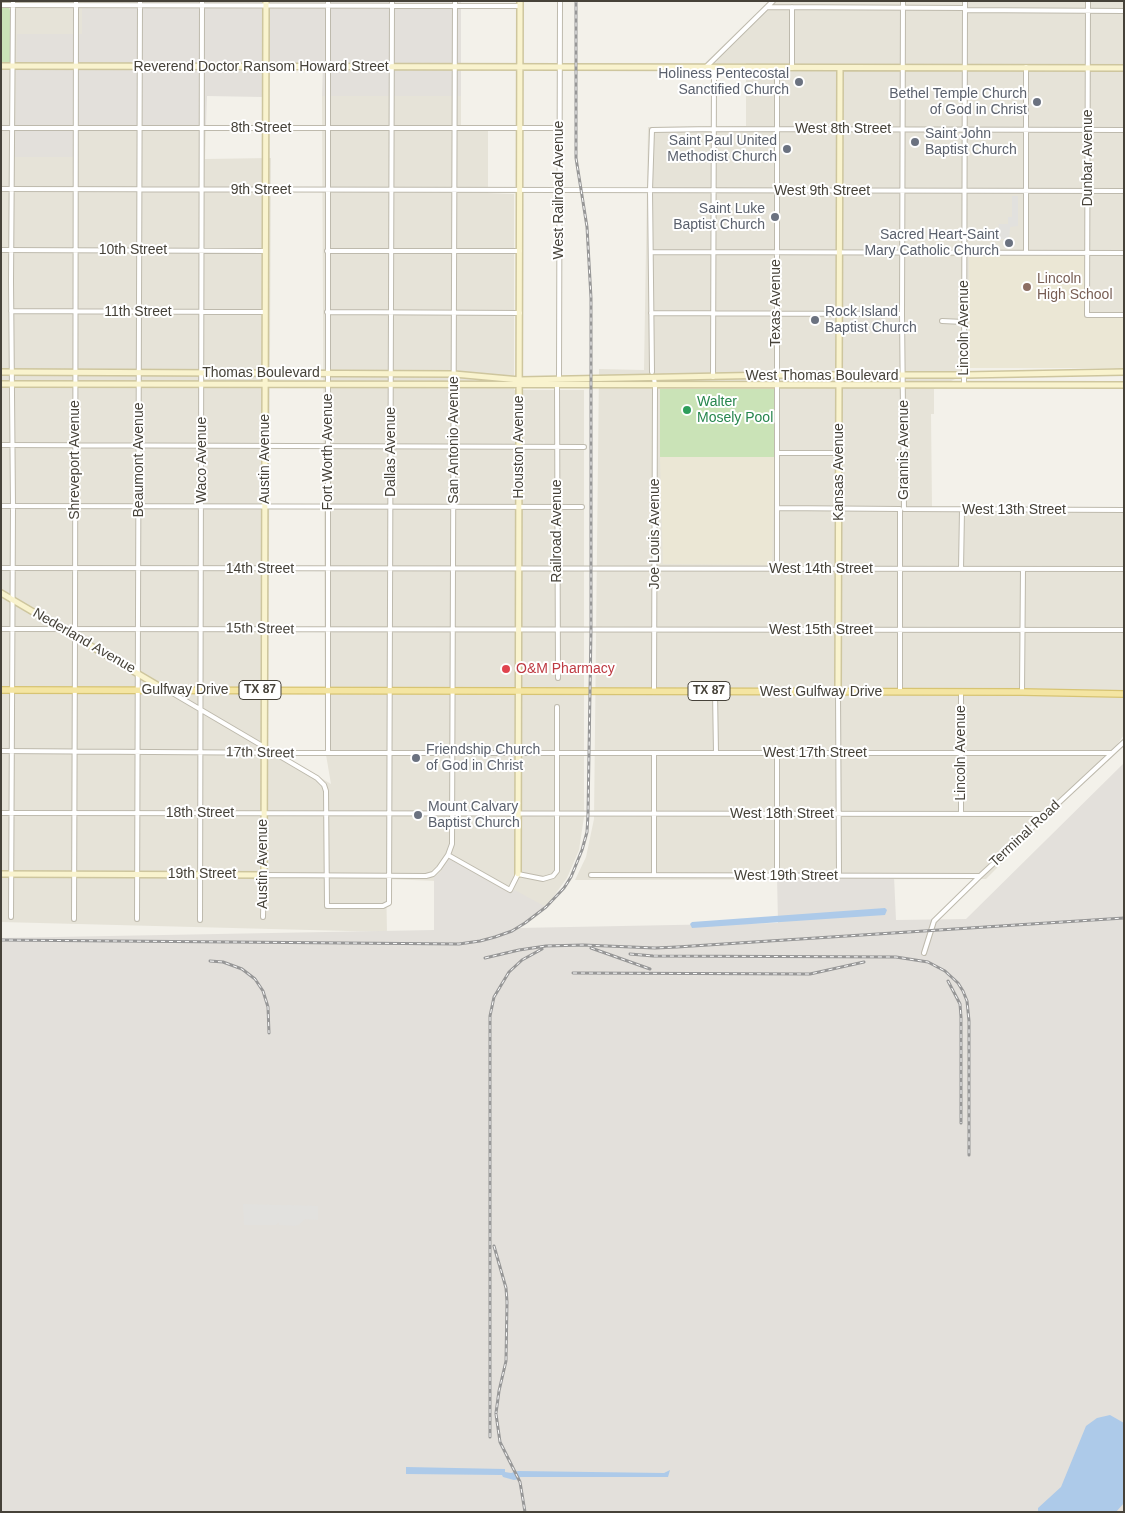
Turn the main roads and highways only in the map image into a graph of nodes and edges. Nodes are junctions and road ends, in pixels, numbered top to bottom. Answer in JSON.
{"nodes":[{"id":1,"x":1,"y":690,"type":"edge"},
{"id":2,"x":519,"y":691,"type":"joint"},
{"id":3,"x":1124,"y":694,"type":"edge"}],
"edges":[{"from":1,"to":2,"type":"main road","name":"Gulfway Drive","number":"TX 87"},
{"from":2,"to":3,"type":"main road","name":"West Gulfway Drive","number":"TX 87"}]}
